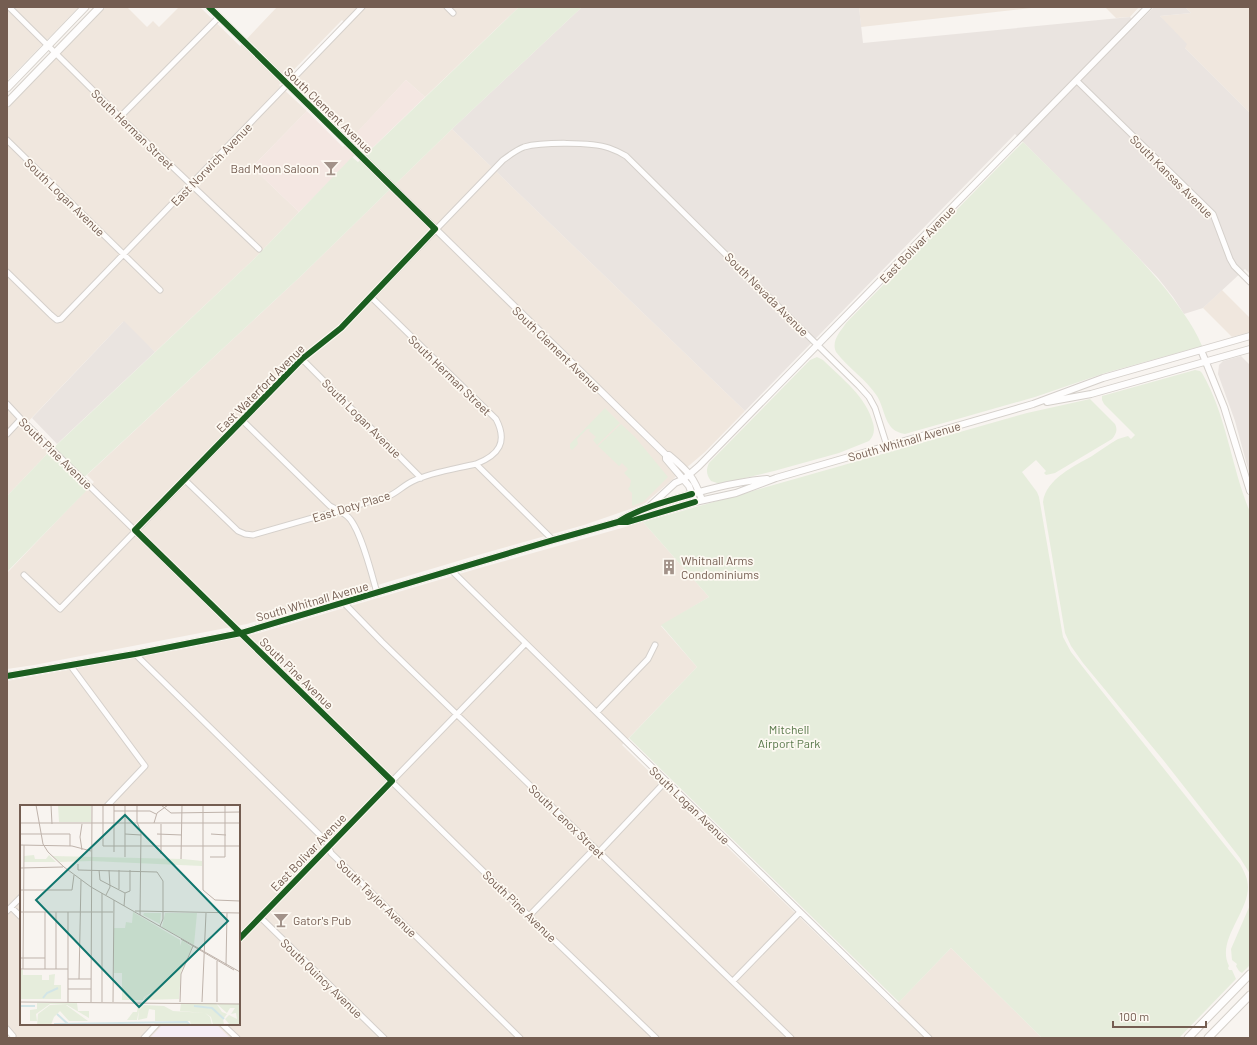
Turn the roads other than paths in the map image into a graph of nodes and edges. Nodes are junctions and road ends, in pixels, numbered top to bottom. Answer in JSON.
{"nodes":[{"id":1,"x":9,"y":7,"type":"edge"},
{"id":2,"x":85,"y":7,"type":"edge"},
{"id":3,"x":100,"y":7,"type":"edge"},
{"id":4,"x":209,"y":7,"type":"edge"},
{"id":5,"x":362,"y":7,"type":"edge"},
{"id":6,"x":447,"y":7,"type":"edge"},
{"id":7,"x":1148,"y":7,"type":"edge"},
{"id":8,"x":453,"y":13,"type":"dead end"},
{"id":9,"x":219,"y":17,"type":"junction"},
{"id":10,"x":48,"y":46,"type":"junction"},
{"id":11,"x":56,"y":53,"type":"junction"},
{"id":12,"x":1077,"y":81,"type":"junction"},
{"id":13,"x":287,"y":84,"type":"junction"},
{"id":14,"x":7,"y":88,"type":"edge"},
{"id":15,"x":7,"y":103,"type":"edge"},
{"id":16,"x":120,"y":117,"type":"junction"},
{"id":17,"x":7,"y":140,"type":"edge"},
{"id":18,"x":626,"y":156,"type":"joint"},
{"id":19,"x":191,"y":184,"type":"junction"},
{"id":20,"x":435,"y":229,"type":"junction"},
{"id":21,"x":259,"y":249,"type":"dead end"},
{"id":22,"x":124,"y":254,"type":"junction"},
{"id":23,"x":7,"y":272,"type":"edge"},
{"id":24,"x":1250,"y":282,"type":"edge"},
{"id":25,"x":160,"y":290,"type":"dead end"},
{"id":26,"x":371,"y":297,"type":"junction"},
{"id":27,"x":1250,"y":336,"type":"edge"},
{"id":28,"x":818,"y":345,"type":"junction"},
{"id":29,"x":1250,"y":349,"type":"edge"},
{"id":30,"x":1201,"y":350,"type":"junction"},
{"id":31,"x":302,"y":359,"type":"junction"},
{"id":32,"x":1206,"y":362,"type":"junction"},
{"id":33,"x":7,"y":404,"type":"edge"},
{"id":34,"x":1033,"y":404,"type":"junction"},
{"id":35,"x":21,"y":419,"type":"junction"},
{"id":36,"x":243,"y":421,"type":"junction"},
{"id":37,"x":7,"y":434,"type":"edge"},
{"id":38,"x":887,"y":446,"type":"junction"},
{"id":39,"x":666,"y":455,"type":"junction"},
{"id":40,"x":476,"y":464,"type":"junction"},
{"id":41,"x":690,"y":474,"type":"junction"},
{"id":42,"x":421,"y":478,"type":"junction"},
{"id":43,"x":776,"y":478,"type":"junction"},
{"id":44,"x":684,"y":479,"type":"junction"},
{"id":45,"x":185,"y":480,"type":"junction"},
{"id":46,"x":1250,"y":491,"type":"edge"},
{"id":47,"x":699,"y":492,"type":"junction"},
{"id":48,"x":692,"y":494,"type":"junction"},
{"id":49,"x":702,"y":500,"type":"junction"},
{"id":50,"x":695,"y":502,"type":"junction"},
{"id":51,"x":649,"y":507,"type":"junction"},
{"id":52,"x":338,"y":510,"type":"junction"},
{"id":53,"x":618,"y":522,"type":"junction"},
{"id":54,"x":135,"y":530,"type":"junction"},
{"id":55,"x":553,"y":540,"type":"junction"},
{"id":56,"x":452,"y":571,"type":"junction"},
{"id":57,"x":24,"y":575,"type":"dead end"},
{"id":58,"x":378,"y":593,"type":"junction"},
{"id":59,"x":344,"y":603,"type":"junction"},
{"id":60,"x":241,"y":633,"type":"junction"},
{"id":61,"x":526,"y":644,"type":"junction"},
{"id":62,"x":655,"y":645,"type":"dead end"},
{"id":63,"x":135,"y":654,"type":"junction"},
{"id":64,"x":70,"y":665,"type":"junction"},
{"id":65,"x":7,"y":676,"type":"edge"},
{"id":66,"x":597,"y":712,"type":"junction"},
{"id":67,"x":457,"y":714,"type":"junction"},
{"id":68,"x":392,"y":781,"type":"junction"},
{"id":69,"x":666,"y":781,"type":"junction"},
{"id":70,"x":108,"y":805,"type":"edge"},
{"id":71,"x":328,"y":847,"type":"junction"},
{"id":72,"x":597,"y":850,"type":"junction"},
{"id":73,"x":20,"y":898,"type":"edge"},
{"id":74,"x":9,"y":909,"type":"edge"},
{"id":75,"x":800,"y":912,"type":"junction"},
{"id":76,"x":20,"y":916,"type":"edge"},
{"id":77,"x":530,"y":916,"type":"junction"},
{"id":78,"x":260,"y":917,"type":"junction"},
{"id":79,"x":240,"y":938,"type":"edge"},
{"id":80,"x":1250,"y":974,"type":"edge"},
{"id":81,"x":732,"y":981,"type":"junction"},
{"id":82,"x":1250,"y":995,"type":"edge"},
{"id":83,"x":156,"y":1025,"type":"edge"},
{"id":84,"x":223,"y":1025,"type":"edge"},
{"id":85,"x":7,"y":1029,"type":"edge"},
{"id":86,"x":13,"y":1036,"type":"dead end"},
{"id":87,"x":144,"y":1038,"type":"edge"},
{"id":88,"x":237,"y":1038,"type":"edge"},
{"id":89,"x":384,"y":1038,"type":"edge"},
{"id":90,"x":520,"y":1038,"type":"edge"},
{"id":91,"x":656,"y":1038,"type":"edge"},
{"id":92,"x":791,"y":1038,"type":"edge"},
{"id":93,"x":930,"y":1038,"type":"edge"},
{"id":94,"x":1188,"y":1038,"type":"edge"},
{"id":95,"x":1208,"y":1038,"type":"edge"}],
"edges":[{"from":1,"to":10,"type":"street","name":"South Herman Street"},
{"from":2,"to":10,"type":"main road"},
{"from":3,"to":11,"type":"main road"},
{"from":4,"to":9,"type":"street","name":"South Clement Avenue"},
{"from":5,"to":13,"type":"street","name":"East Norwich Avenue"},
{"from":6,"to":8,"type":"street"},
{"from":7,"to":12,"type":"street","name":"East Bolivar Avenue"},
{"from":9,"to":13,"type":"street","name":"South Clement Avenue"},
{"from":9,"to":16,"type":"street"},
{"from":10,"to":11,"type":"street","name":"South Herman Street"},
{"from":10,"to":14,"type":"main road"},
{"from":11,"to":15,"type":"main road"},
{"from":11,"to":16,"type":"street","name":"South Herman Street"},
{"from":12,"to":24,"type":"street","name":"South Kansas Avenue"},
{"from":12,"to":28,"type":"street","name":"East Bolivar Avenue"},
{"from":13,"to":19,"type":"street","name":"East Norwich Avenue"},
{"from":13,"to":20,"type":"street","name":"South Clement Avenue"},
{"from":16,"to":19,"type":"street","name":"South Herman Street"},
{"from":17,"to":22,"type":"street","name":"South Logan Avenue"},
{"from":18,"to":20,"type":"street","name":"East Waterford Avenue"},
{"from":18,"to":28,"type":"street","name":"South Nevada Avenue"},
{"from":19,"to":21,"type":"street","name":"South Herman Street"},
{"from":19,"to":22,"type":"street","name":"East Norwich Avenue"},
{"from":20,"to":26,"type":"street","name":"East Waterford Avenue"},
{"from":20,"to":39,"type":"street","name":"South Clement Avenue"},
{"from":22,"to":23,"type":"street","name":"East Norwich Avenue"},
{"from":22,"to":25,"type":"street","name":"South Logan Avenue"},
{"from":26,"to":31,"type":"street","name":"East Waterford Avenue"},
{"from":26,"to":40,"type":"street","name":"South Herman Street"},
{"from":27,"to":30,"type":"street","name":"South Whitnall Avenue"},
{"from":28,"to":38,"type":"street","name":"South Nevada Avenue"},
{"from":28,"to":41,"type":"street","name":"East Bolivar Avenue"},
{"from":29,"to":32,"type":"street","name":"South Whitnall Avenue"},
{"from":30,"to":32,"type":"street"},
{"from":30,"to":34,"type":"street","name":"South Whitnall Avenue"},
{"from":31,"to":36,"type":"street","name":"East Waterford Avenue"},
{"from":31,"to":42,"type":"street","name":"South Logan Avenue"},
{"from":32,"to":34,"type":"street","name":"South Whitnall Avenue"},
{"from":32,"to":46,"type":"street"},
{"from":33,"to":35,"type":"street","name":"South Pine Avenue"},
{"from":34,"to":38,"type":"street","name":"South Whitnall Avenue"},
{"from":35,"to":37,"type":"street"},
{"from":35,"to":54,"type":"street","name":"South Pine Avenue"},
{"from":36,"to":45,"type":"street","name":"East Waterford Avenue"},
{"from":36,"to":52,"type":"street"},
{"from":38,"to":43,"type":"street","name":"South Whitnall Avenue"},
{"from":39,"to":41,"type":"street","name":"South Clement Avenue"},
{"from":39,"to":44,"type":"street","name":"South Clement Avenue"},
{"from":40,"to":42,"type":"street","name":"East Doty Place"},
{"from":40,"to":55,"type":"street"},
{"from":41,"to":44,"type":"street","name":"East Bolivar Avenue"},
{"from":41,"to":47,"type":"street","name":"South Clement Avenue"},
{"from":42,"to":52,"type":"street","name":"East Doty Place"},
{"from":43,"to":47,"type":"street","name":"South Whitnall Avenue"},
{"from":43,"to":49,"type":"street","name":"South Whitnall Avenue"},
{"from":44,"to":48,"type":"street","name":"South Clement Avenue"},
{"from":44,"to":51,"type":"street","name":"East Bolivar Avenue"},
{"from":45,"to":52,"type":"street","name":"East Doty Place"},
{"from":45,"to":54,"type":"street","name":"East Waterford Avenue"},
{"from":47,"to":48,"type":"street","name":"South Whitnall Avenue"},
{"from":47,"to":49,"type":"street","name":"South Clement Avenue"},
{"from":48,"to":50,"type":"street","name":"South Clement Avenue"},
{"from":48,"to":51,"type":"street","name":"South Whitnall Avenue"},
{"from":49,"to":50,"type":"street","name":"South Whitnall Avenue"},
{"from":50,"to":53,"type":"street","name":"South Whitnall Avenue"},
{"from":51,"to":53,"type":"street","name":"South Whitnall Avenue"},
{"from":52,"to":58,"type":"street"},
{"from":53,"to":55,"type":"street","name":"South Whitnall Avenue"},
{"from":54,"to":57,"type":"street","name":"East Waterford Avenue"},
{"from":54,"to":60,"type":"street","name":"South Pine Avenue"},
{"from":55,"to":56,"type":"street","name":"South Whitnall Avenue"},
{"from":56,"to":58,"type":"street","name":"South Whitnall Avenue"},
{"from":56,"to":61,"type":"street","name":"South Logan Avenue"},
{"from":58,"to":59,"type":"street","name":"South Whitnall Avenue"},
{"from":59,"to":60,"type":"street","name":"South Whitnall Avenue"},
{"from":59,"to":67,"type":"street","name":"South Lenox Street"},
{"from":60,"to":63,"type":"street","name":"South Whitnall Avenue"},
{"from":60,"to":68,"type":"street","name":"South Pine Avenue"},
{"from":61,"to":66,"type":"street","name":"South Logan Avenue"},
{"from":61,"to":67,"type":"street","name":"East Bolivar Avenue"},
{"from":62,"to":66,"type":"street"},
{"from":63,"to":64,"type":"street","name":"South Whitnall Avenue"},
{"from":63,"to":71,"type":"street","name":"South Taylor Avenue"},
{"from":64,"to":65,"type":"street","name":"South Whitnall Avenue"},
{"from":64,"to":70,"type":"street"},
{"from":66,"to":69,"type":"street","name":"South Logan Avenue"},
{"from":67,"to":68,"type":"street","name":"East Bolivar Avenue"},
{"from":67,"to":72,"type":"street","name":"South Lenox Street"},
{"from":68,"to":71,"type":"street","name":"East Bolivar Avenue"},
{"from":68,"to":77,"type":"street","name":"South Pine Avenue"},
{"from":69,"to":72,"type":"street"},
{"from":69,"to":75,"type":"street","name":"South Logan Avenue"},
{"from":71,"to":78,"type":"street","name":"East Bolivar Avenue"},
{"from":71,"to":90,"type":"street","name":"South Taylor Avenue"},
{"from":72,"to":77,"type":"street"},
{"from":72,"to":81,"type":"street","name":"South Lenox Street"},
{"from":73,"to":74,"type":"street"},
{"from":74,"to":76,"type":"street"},
{"from":75,"to":81,"type":"street"},
{"from":75,"to":93,"type":"street","name":"South Logan Avenue"},
{"from":77,"to":91,"type":"street","name":"South Pine Avenue"},
{"from":78,"to":79,"type":"street","name":"East Bolivar Avenue"},
{"from":78,"to":89,"type":"street","name":"South Quincy Avenue"},
{"from":80,"to":94,"type":"main road"},
{"from":81,"to":92,"type":"street","name":"South Lenox Street"},
{"from":82,"to":95,"type":"main road"},
{"from":83,"to":87,"type":"street"},
{"from":84,"to":88,"type":"street"},
{"from":85,"to":86,"type":"street"}]}
